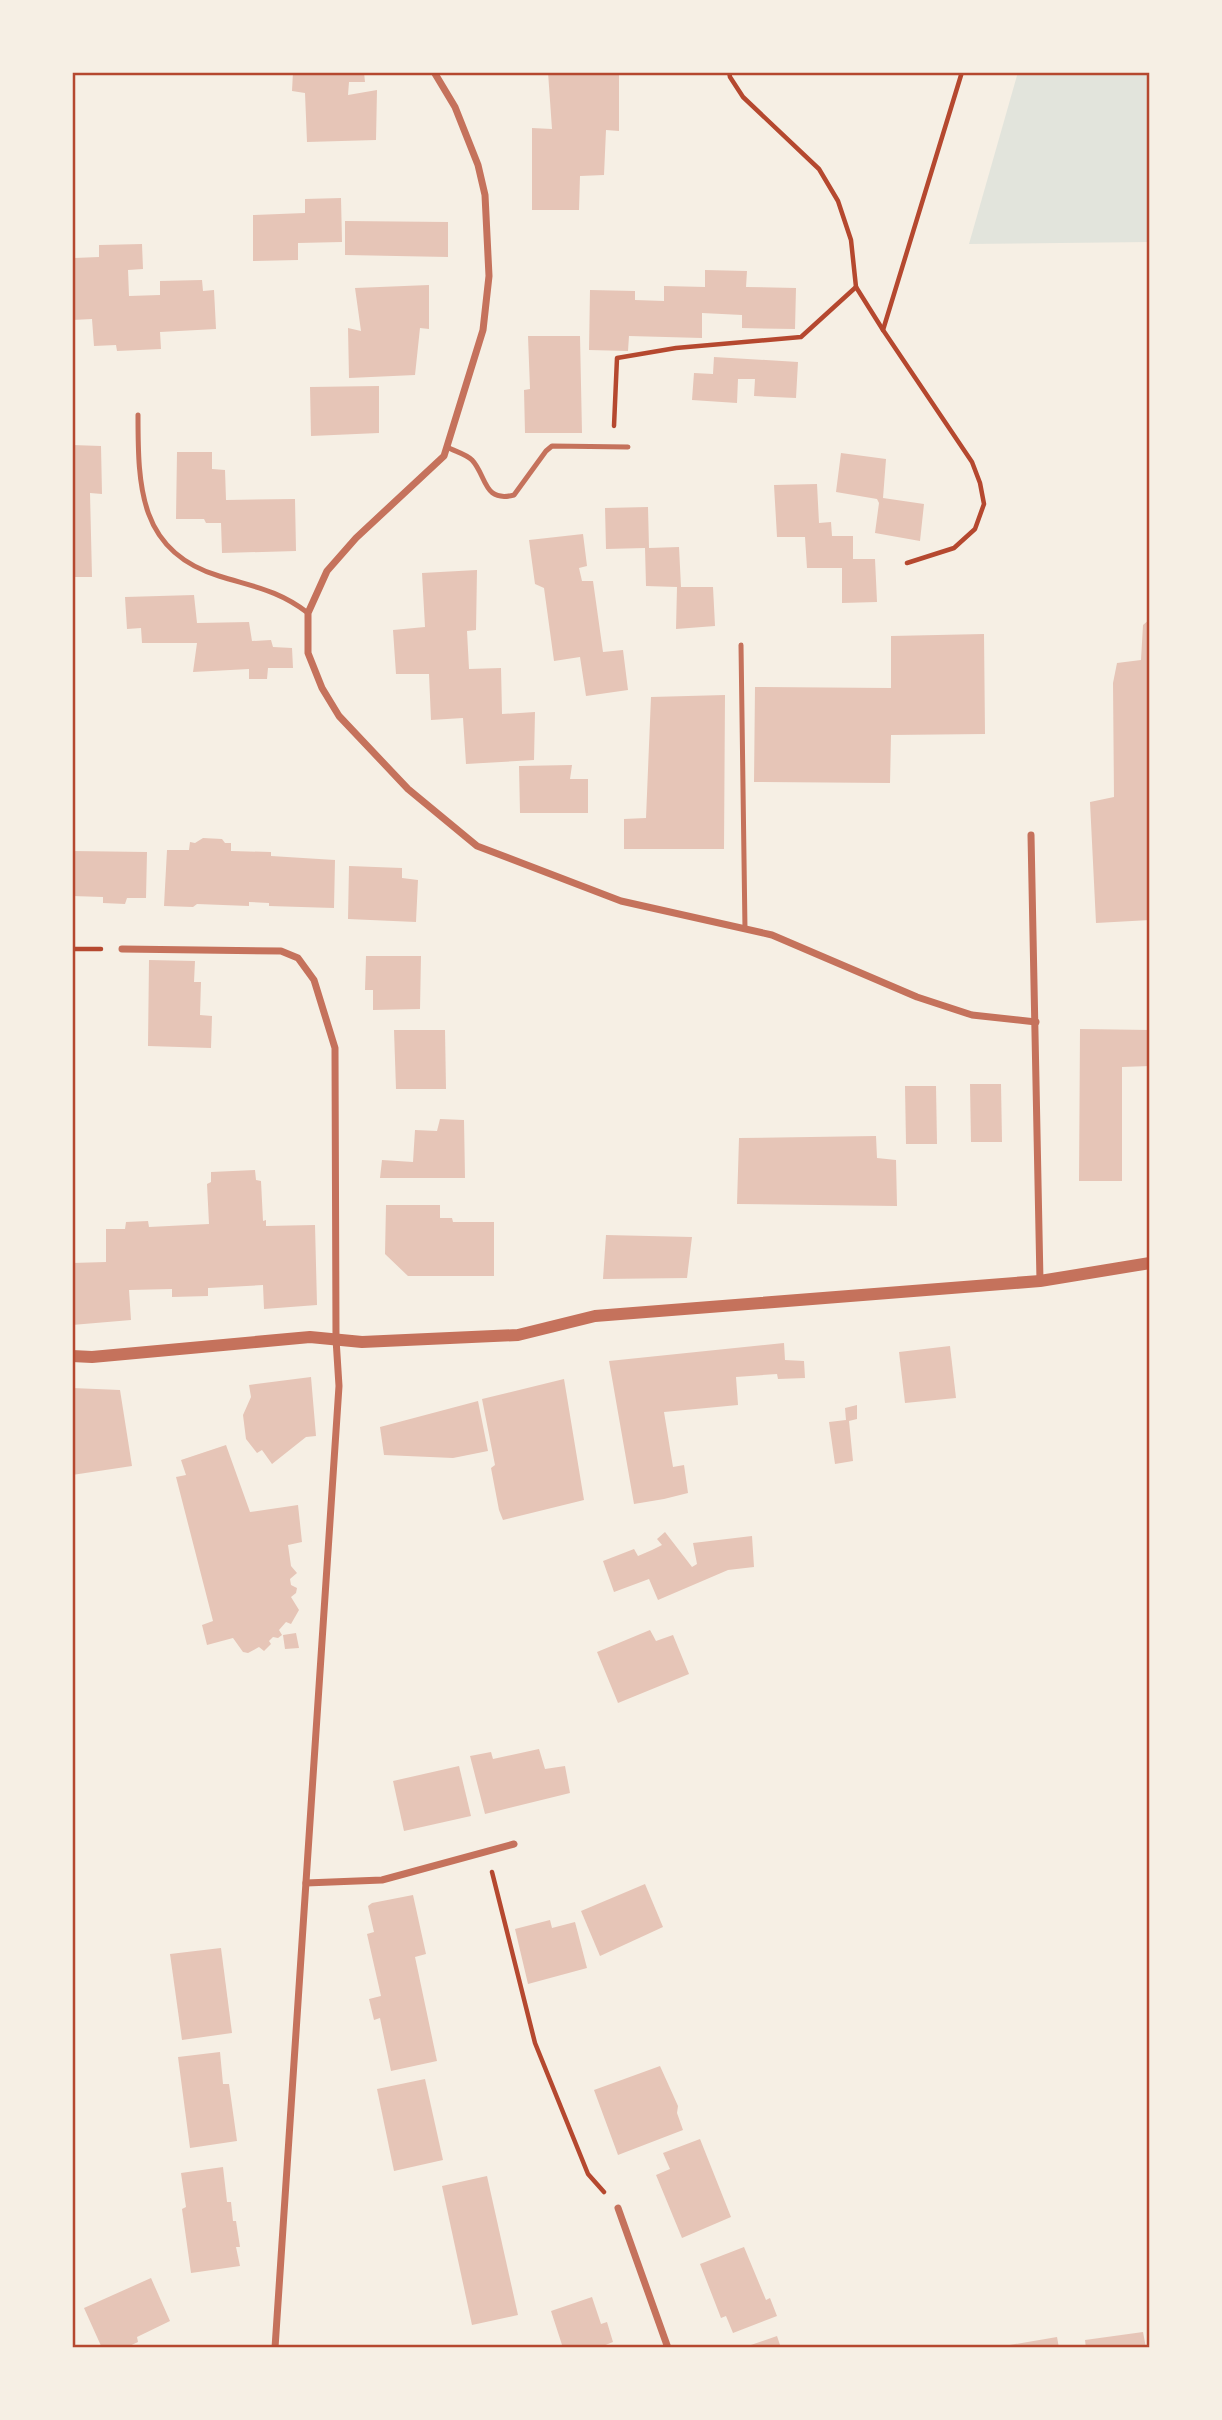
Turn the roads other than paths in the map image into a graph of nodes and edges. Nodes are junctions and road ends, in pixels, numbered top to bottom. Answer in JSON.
{"nodes":[{"id":1,"x":434,"y":72,"type":"edge"},
{"id":2,"x":138,"y":415,"type":"dead end"},
{"id":3,"x":628,"y":446,"type":"dead end"},
{"id":4,"x":447,"y":447,"type":"junction"},
{"id":5,"x":308,"y":613,"type":"junction"},
{"id":6,"x":741,"y":645,"type":"dead end"},
{"id":7,"x":1031,"y":835,"type":"dead end"},
{"id":8,"x":745,"y":929,"type":"junction"},
{"id":9,"x":122,"y":949,"type":"dead end"},
{"id":10,"x":1036,"y":1022,"type":"junction"},
{"id":11,"x":1150,"y":1263,"type":"edge"},
{"id":12,"x":1040,"y":1280,"type":"junction"},
{"id":13,"x":336,"y":1339,"type":"junction"},
{"id":14,"x":72,"y":1356,"type":"edge"},
{"id":15,"x":514,"y":1844,"type":"dead end"},
{"id":16,"x":306,"y":1883,"type":"junction"},
{"id":17,"x":618,"y":2208,"type":"road end"},
{"id":18,"x":275,"y":2348,"type":"edge"},
{"id":19,"x":668,"y":2348,"type":"edge"}],
"edges":[{"from":1,"to":4,"type":"street"},
{"from":2,"to":5,"type":"lane"},
{"from":3,"to":4,"type":"lane"},
{"from":4,"to":5,"type":"street"},
{"from":5,"to":8,"type":"street"},
{"from":6,"to":8,"type":"lane"},
{"from":7,"to":10,"type":"street"},
{"from":8,"to":10,"type":"street"},
{"from":9,"to":13,"type":"street"},
{"from":10,"to":12,"type":"street"},
{"from":11,"to":12,"type":"street"},
{"from":12,"to":13,"type":"street"},
{"from":13,"to":14,"type":"street"},
{"from":13,"to":16,"type":"street"},
{"from":15,"to":16,"type":"street"},
{"from":16,"to":18,"type":"street"},
{"from":17,"to":19,"type":"street"}]}
